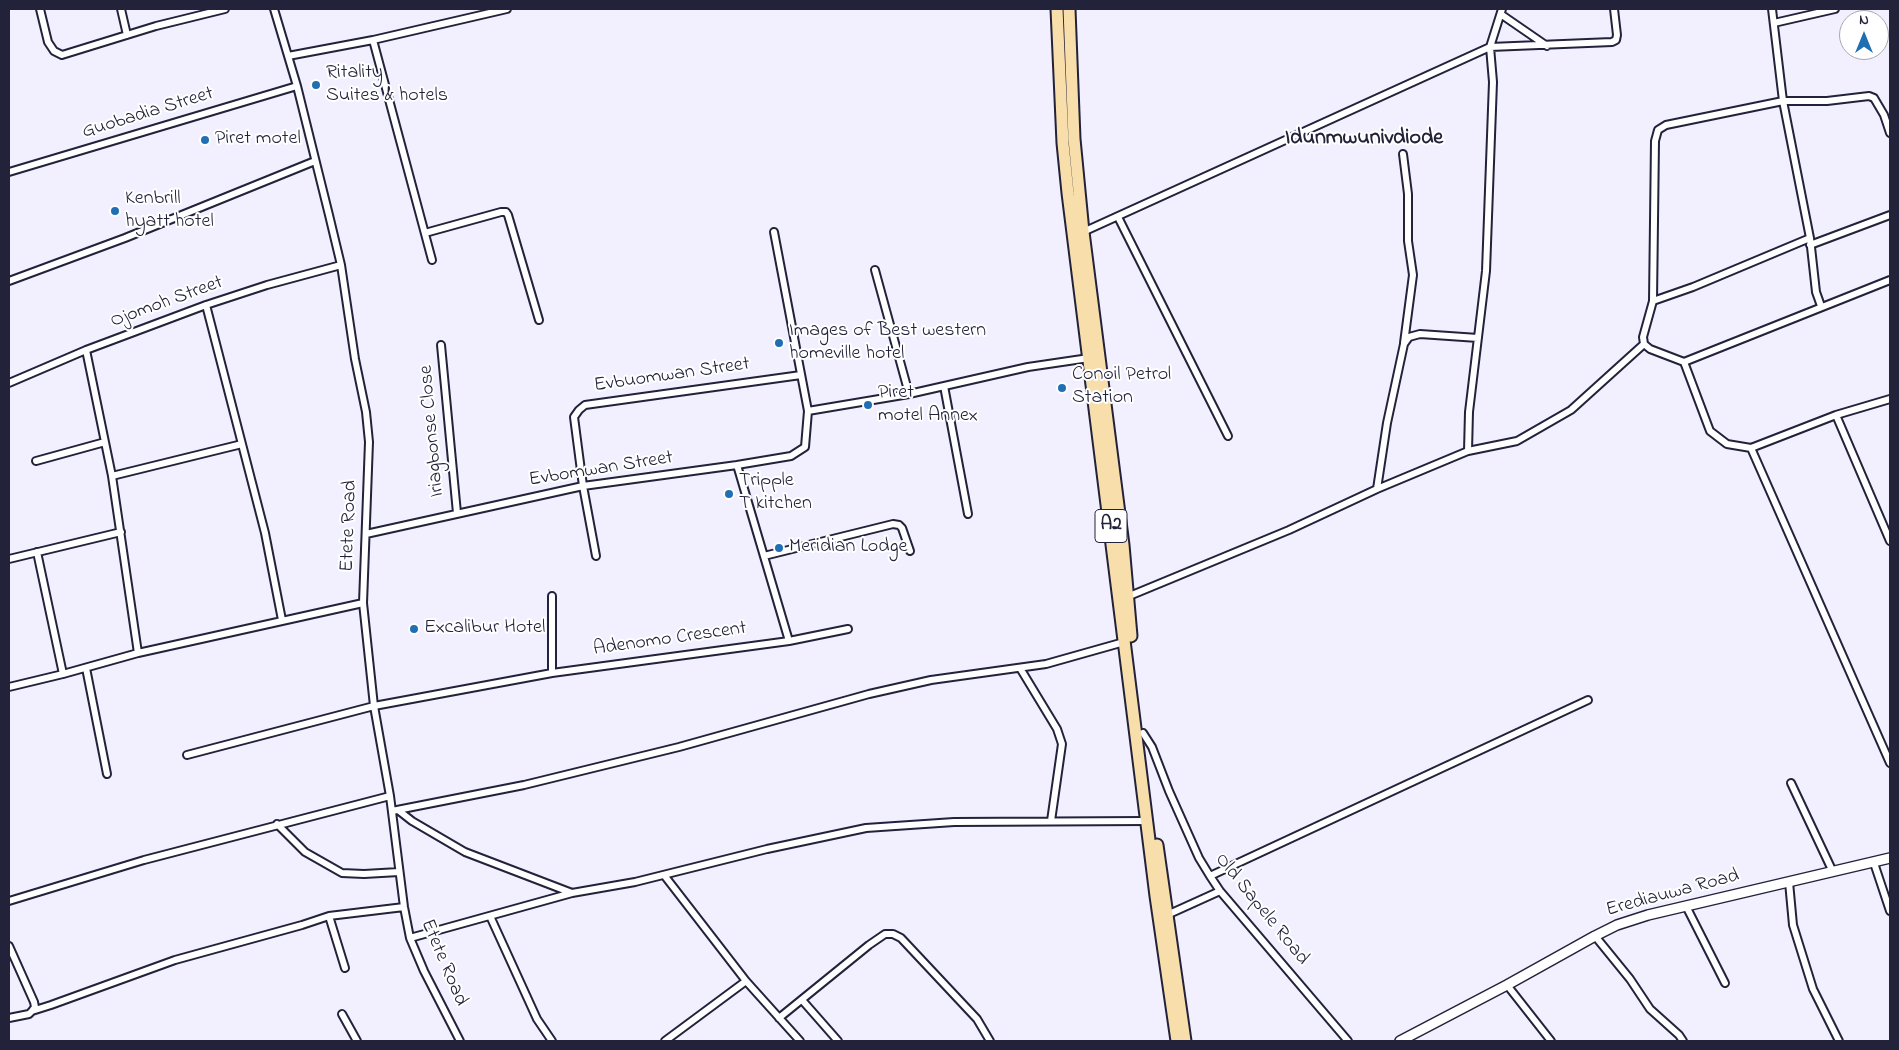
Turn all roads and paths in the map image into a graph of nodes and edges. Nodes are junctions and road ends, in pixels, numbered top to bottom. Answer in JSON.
{"nodes":[{"id":1,"x":40,"y":9,"type":"edge"},
{"id":2,"x":121,"y":9,"type":"edge"},
{"id":3,"x":225,"y":9,"type":"edge"},
{"id":4,"x":274,"y":9,"type":"edge"},
{"id":5,"x":507,"y":9,"type":"edge"},
{"id":6,"x":1057,"y":9,"type":"edge"},
{"id":7,"x":1069,"y":9,"type":"edge"},
{"id":8,"x":1615,"y":9,"type":"edge"},
{"id":9,"x":1772,"y":9,"type":"edge"},
{"id":10,"x":1835,"y":9,"type":"edge"},
{"id":11,"x":1502,"y":12,"type":"edge"},
{"id":12,"x":1774,"y":23,"type":"junction"},
{"id":13,"x":127,"y":35,"type":"junction"},
{"id":14,"x":373,"y":40,"type":"junction"},
{"id":15,"x":1547,"y":46,"type":"junction"},
{"id":16,"x":1490,"y":47,"type":"junction"},
{"id":17,"x":288,"y":56,"type":"junction"},
{"id":18,"x":297,"y":86,"type":"junction"},
{"id":19,"x":1783,"y":101,"type":"junction"},
{"id":20,"x":1890,"y":133,"type":"edge"},
{"id":21,"x":1403,"y":154,"type":"dead end"},
{"id":22,"x":315,"y":161,"type":"junction"},
{"id":23,"x":9,"y":172,"type":"edge"},
{"id":24,"x":1890,"y":215,"type":"edge"},
{"id":25,"x":1118,"y":217,"type":"junction"},
{"id":26,"x":774,"y":232,"type":"dead end"},
{"id":27,"x":1083,"y":232,"type":"junction"},
{"id":28,"x":425,"y":233,"type":"junction"},
{"id":29,"x":1810,"y":241,"type":"junction"},
{"id":30,"x":432,"y":260,"type":"dead end"},
{"id":31,"x":341,"y":266,"type":"junction"},
{"id":32,"x":875,"y":270,"type":"dead end"},
{"id":33,"x":1890,"y":280,"type":"edge"},
{"id":34,"x":9,"y":281,"type":"edge"},
{"id":35,"x":1653,"y":301,"type":"junction"},
{"id":36,"x":206,"y":305,"type":"junction"},
{"id":37,"x":1820,"y":306,"type":"junction"},
{"id":38,"x":539,"y":320,"type":"dead end"},
{"id":39,"x":1478,"y":338,"type":"junction"},
{"id":40,"x":1404,"y":344,"type":"junction"},
{"id":41,"x":1644,"y":344,"type":"junction"},
{"id":42,"x":442,"y":345,"type":"dead end"},
{"id":43,"x":86,"y":350,"type":"junction"},
{"id":44,"x":1089,"y":358,"type":"junction"},
{"id":45,"x":1684,"y":362,"type":"junction"},
{"id":46,"x":801,"y":375,"type":"junction"},
{"id":47,"x":9,"y":383,"type":"edge"},
{"id":48,"x":944,"y":386,"type":"junction"},
{"id":49,"x":909,"y":394,"type":"junction"},
{"id":50,"x":1890,"y":399,"type":"edge"},
{"id":51,"x":808,"y":411,"type":"junction"},
{"id":52,"x":1836,"y":415,"type":"junction"},
{"id":53,"x":1228,"y":436,"type":"dead end"},
{"id":54,"x":105,"y":442,"type":"junction"},
{"id":55,"x":242,"y":444,"type":"junction"},
{"id":56,"x":1751,"y":448,"type":"junction"},
{"id":57,"x":1468,"y":451,"type":"junction"},
{"id":58,"x":36,"y":461,"type":"dead end"},
{"id":59,"x":737,"y":465,"type":"junction"},
{"id":60,"x":112,"y":476,"type":"junction"},
{"id":61,"x":583,"y":486,"type":"junction"},
{"id":62,"x":1377,"y":489,"type":"junction"},
{"id":63,"x":457,"y":514,"type":"junction"},
{"id":64,"x":968,"y":514,"type":"dead end"},
{"id":65,"x":121,"y":532,"type":"junction"},
{"id":66,"x":366,"y":534,"type":"junction"},
{"id":67,"x":1890,"y":541,"type":"edge"},
{"id":68,"x":37,"y":552,"type":"junction"},
{"id":69,"x":910,"y":552,"type":"dead end"},
{"id":70,"x":596,"y":556,"type":"dead end"},
{"id":71,"x":764,"y":556,"type":"junction"},
{"id":72,"x":9,"y":559,"type":"edge"},
{"id":73,"x":552,"y":596,"type":"dead end"},
{"id":74,"x":1127,"y":597,"type":"junction"},
{"id":75,"x":363,"y":603,"type":"junction"},
{"id":76,"x":282,"y":620,"type":"junction"},
{"id":77,"x":848,"y":629,"type":"dead end"},
{"id":78,"x":789,"y":640,"type":"junction"},
{"id":79,"x":1124,"y":642,"type":"junction"},
{"id":80,"x":138,"y":653,"type":"junction"},
{"id":81,"x":86,"y":668,"type":"junction"},
{"id":82,"x":1020,"y":668,"type":"junction"},
{"id":83,"x":552,"y":673,"type":"junction"},
{"id":84,"x":63,"y":674,"type":"junction"},
{"id":85,"x":9,"y":687,"type":"edge"},
{"id":86,"x":1588,"y":700,"type":"dead end"},
{"id":87,"x":374,"y":706,"type":"junction"},
{"id":88,"x":1143,"y":733,"type":"junction"},
{"id":89,"x":187,"y":755,"type":"dead end"},
{"id":90,"x":1890,"y":763,"type":"edge"},
{"id":91,"x":107,"y":774,"type":"dead end"},
{"id":92,"x":1791,"y":783,"type":"dead end"},
{"id":93,"x":390,"y":796,"type":"junction"},
{"id":94,"x":395,"y":810,"type":"junction"},
{"id":95,"x":1051,"y":821,"type":"junction"},
{"id":96,"x":1147,"y":821,"type":"junction"},
{"id":97,"x":277,"y":824,"type":"junction"},
{"id":98,"x":1890,"y":858,"type":"edge"},
{"id":99,"x":1874,"y":862,"type":"junction"},
{"id":100,"x":400,"y":872,"type":"junction"},
{"id":101,"x":1833,"y":872,"type":"junction"},
{"id":102,"x":664,"y":875,"type":"junction"},
{"id":103,"x":1210,"y":876,"type":"junction"},
{"id":104,"x":1788,"y":882,"type":"junction"},
{"id":105,"x":1220,"y":891,"type":"junction"},
{"id":106,"x":572,"y":894,"type":"junction"},
{"id":107,"x":9,"y":902,"type":"edge"},
{"id":108,"x":1686,"y":906,"type":"junction"},
{"id":109,"x":404,"y":907,"type":"junction"},
{"id":110,"x":1890,"y":911,"type":"edge"},
{"id":111,"x":1167,"y":915,"type":"junction"},
{"id":112,"x":329,"y":916,"type":"junction"},
{"id":113,"x":490,"y":916,"type":"junction"},
{"id":114,"x":1595,"y":936,"type":"junction"},
{"id":115,"x":410,"y":938,"type":"junction"},
{"id":116,"x":9,"y":946,"type":"edge"},
{"id":117,"x":346,"y":968,"type":"dead end"},
{"id":118,"x":746,"y":981,"type":"junction"},
{"id":119,"x":1724,"y":984,"type":"dead end"},
{"id":120,"x":1508,"y":985,"type":"junction"},
{"id":121,"x":802,"y":1000,"type":"junction"},
{"id":122,"x":32,"y":1011,"type":"junction"},
{"id":123,"x":342,"y":1014,"type":"dead end"},
{"id":124,"x":9,"y":1018,"type":"edge"},
{"id":125,"x":779,"y":1018,"type":"junction"},
{"id":126,"x":357,"y":1041,"type":"edge"},
{"id":127,"x":460,"y":1041,"type":"edge"},
{"id":128,"x":552,"y":1041,"type":"edge"},
{"id":129,"x":665,"y":1041,"type":"edge"},
{"id":130,"x":800,"y":1041,"type":"edge"},
{"id":131,"x":838,"y":1041,"type":"edge"},
{"id":132,"x":990,"y":1041,"type":"edge"},
{"id":133,"x":1177,"y":1041,"type":"edge"},
{"id":134,"x":1185,"y":1041,"type":"edge"},
{"id":135,"x":1348,"y":1041,"type":"edge"},
{"id":136,"x":1400,"y":1041,"type":"edge"},
{"id":137,"x":1551,"y":1041,"type":"edge"},
{"id":138,"x":1683,"y":1041,"type":"edge"},
{"id":139,"x":1839,"y":1041,"type":"edge"}],
"edges":[{"from":1,"to":13,"type":"street"},
{"from":2,"to":13,"type":"street"},
{"from":3,"to":13,"type":"street"},
{"from":4,"to":17,"type":"street","name":"Etete Road"},
{"from":5,"to":14,"type":"street"},
{"from":6,"to":44,"type":"highway","number":"A2"},
{"from":7,"to":27,"type":"highway","number":"A2"},
{"from":8,"to":15,"type":"street"},
{"from":9,"to":12,"type":"street"},
{"from":10,"to":12,"type":"street"},
{"from":11,"to":15,"type":"street"},
{"from":11,"to":16,"type":"street"},
{"from":12,"to":19,"type":"street"},
{"from":14,"to":17,"type":"street"},
{"from":14,"to":28,"type":"street"},
{"from":15,"to":16,"type":"street"},
{"from":16,"to":25,"type":"street"},
{"from":16,"to":39,"type":"street"},
{"from":17,"to":18,"type":"street","name":"Etete Road"},
{"from":18,"to":22,"type":"street","name":"Etete Road"},
{"from":18,"to":23,"type":"street","name":"Guobadia Street"},
{"from":19,"to":20,"type":"street"},
{"from":19,"to":29,"type":"street"},
{"from":19,"to":35,"type":"street"},
{"from":21,"to":40,"type":"street"},
{"from":22,"to":31,"type":"street","name":"Etete Road"},
{"from":22,"to":34,"type":"street"},
{"from":24,"to":29,"type":"street"},
{"from":25,"to":27,"type":"street"},
{"from":25,"to":53,"type":"street"},
{"from":26,"to":46,"type":"street","name":"Evbomwan Street"},
{"from":27,"to":74,"type":"highway","number":"A2"},
{"from":28,"to":30,"type":"street"},
{"from":28,"to":38,"type":"street"},
{"from":29,"to":35,"type":"street"},
{"from":29,"to":37,"type":"street"},
{"from":31,"to":36,"type":"street","name":"Ojomoh Street"},
{"from":31,"to":66,"type":"street","name":"Etete Road"},
{"from":32,"to":49,"type":"street"},
{"from":33,"to":37,"type":"street"},
{"from":35,"to":41,"type":"street"},
{"from":36,"to":43,"type":"street","name":"Ojomoh Street"},
{"from":36,"to":55,"type":"street"},
{"from":37,"to":45,"type":"street"},
{"from":39,"to":40,"type":"street"},
{"from":39,"to":57,"type":"street"},
{"from":40,"to":62,"type":"street"},
{"from":41,"to":45,"type":"street"},
{"from":41,"to":57,"type":"street"},
{"from":42,"to":63,"type":"street","name":"Iriagbonse Close"},
{"from":43,"to":47,"type":"street","name":"Ojomoh Street"},
{"from":43,"to":54,"type":"street"},
{"from":44,"to":48,"type":"street"},
{"from":44,"to":79,"type":"highway","number":"A2"},
{"from":45,"to":56,"type":"street"},
{"from":46,"to":51,"type":"street","name":"Evbomwan Street"},
{"from":46,"to":61,"type":"street","name":"Evbuomwan Street"},
{"from":48,"to":49,"type":"street"},
{"from":48,"to":64,"type":"street"},
{"from":49,"to":51,"type":"street"},
{"from":50,"to":52,"type":"street"},
{"from":51,"to":59,"type":"street","name":"Evbomwan Street"},
{"from":52,"to":56,"type":"street"},
{"from":52,"to":67,"type":"street"},
{"from":54,"to":58,"type":"street"},
{"from":54,"to":60,"type":"street"},
{"from":55,"to":60,"type":"street"},
{"from":55,"to":76,"type":"street"},
{"from":56,"to":90,"type":"street"},
{"from":57,"to":62,"type":"street"},
{"from":59,"to":61,"type":"street","name":"Evbomwan Street"},
{"from":59,"to":71,"type":"street"},
{"from":60,"to":65,"type":"street"},
{"from":61,"to":63,"type":"street","name":"Evbomwan Street"},
{"from":61,"to":70,"type":"street","name":"Evbuomwan Street"},
{"from":62,"to":74,"type":"street"},
{"from":63,"to":66,"type":"street","name":"Evbomwan Street"},
{"from":65,"to":68,"type":"street"},
{"from":65,"to":80,"type":"street"},
{"from":66,"to":75,"type":"street","name":"Etete Road"},
{"from":68,"to":72,"type":"street"},
{"from":68,"to":84,"type":"street"},
{"from":69,"to":71,"type":"street"},
{"from":71,"to":78,"type":"street"},
{"from":73,"to":83,"type":"street"},
{"from":74,"to":88,"type":"highway","number":"A2"},
{"from":75,"to":76,"type":"street"},
{"from":75,"to":87,"type":"street","name":"Etete Road"},
{"from":76,"to":80,"type":"street"},
{"from":77,"to":78,"type":"street","name":"Adenomo Crescent"},
{"from":78,"to":83,"type":"street","name":"Adenomo Crescent"},
{"from":79,"to":82,"type":"street"},
{"from":79,"to":96,"type":"highway","number":"A2"},
{"from":80,"to":81,"type":"street"},
{"from":81,"to":84,"type":"street"},
{"from":81,"to":91,"type":"street"},
{"from":82,"to":94,"type":"street"},
{"from":82,"to":95,"type":"street"},
{"from":83,"to":87,"type":"street","name":"Adenomo Crescent"},
{"from":84,"to":85,"type":"street"},
{"from":86,"to":103,"type":"street"},
{"from":87,"to":89,"type":"street","name":"Adenomo Crescent"},
{"from":87,"to":93,"type":"street","name":"Etete Road"},
{"from":88,"to":103,"type":"street","name":"Old Sapele Road"},
{"from":88,"to":111,"type":"highway","number":"A2"},
{"from":92,"to":101,"type":"street"},
{"from":93,"to":94,"type":"street","name":"Etete Road"},
{"from":93,"to":97,"type":"street"},
{"from":94,"to":100,"type":"street","name":"Etete Road"},
{"from":94,"to":106,"type":"street"},
{"from":95,"to":96,"type":"street"},
{"from":95,"to":102,"type":"street"},
{"from":96,"to":133,"type":"highway","number":"A2"},
{"from":97,"to":100,"type":"street"},
{"from":97,"to":107,"type":"street"},
{"from":98,"to":99,"type":"street","name":"Erediauwa Road"},
{"from":99,"to":101,"type":"street","name":"Erediauwa Road"},
{"from":99,"to":110,"type":"street"},
{"from":100,"to":109,"type":"street","name":"Etete Road"},
{"from":101,"to":104,"type":"street","name":"Erediauwa Road"},
{"from":102,"to":106,"type":"street"},
{"from":102,"to":118,"type":"street"},
{"from":103,"to":105,"type":"street","name":"Old Sapele Road"},
{"from":104,"to":108,"type":"street","name":"Erediauwa Road"},
{"from":104,"to":139,"type":"street"},
{"from":105,"to":111,"type":"street"},
{"from":105,"to":135,"type":"street","name":"Old Sapele Road"},
{"from":106,"to":113,"type":"street"},
{"from":108,"to":114,"type":"street","name":"Erediauwa Road"},
{"from":108,"to":119,"type":"street"},
{"from":109,"to":112,"type":"street"},
{"from":109,"to":115,"type":"street","name":"Etete Road"},
{"from":111,"to":134,"type":"highway","number":"A2"},
{"from":112,"to":117,"type":"street"},
{"from":112,"to":122,"type":"street"},
{"from":113,"to":115,"type":"street"},
{"from":113,"to":128,"type":"street"},
{"from":114,"to":120,"type":"street","name":"Erediauwa Road"},
{"from":114,"to":138,"type":"street"},
{"from":115,"to":127,"type":"street","name":"Etete Road"},
{"from":116,"to":122,"type":"street"},
{"from":118,"to":125,"type":"street"},
{"from":118,"to":129,"type":"street"},
{"from":120,"to":136,"type":"street","name":"Erediauwa Road"},
{"from":120,"to":137,"type":"street"},
{"from":121,"to":125,"type":"street"},
{"from":121,"to":131,"type":"street"},
{"from":121,"to":132,"type":"street"},
{"from":122,"to":124,"type":"street"},
{"from":123,"to":126,"type":"street"},
{"from":125,"to":130,"type":"street"}]}
